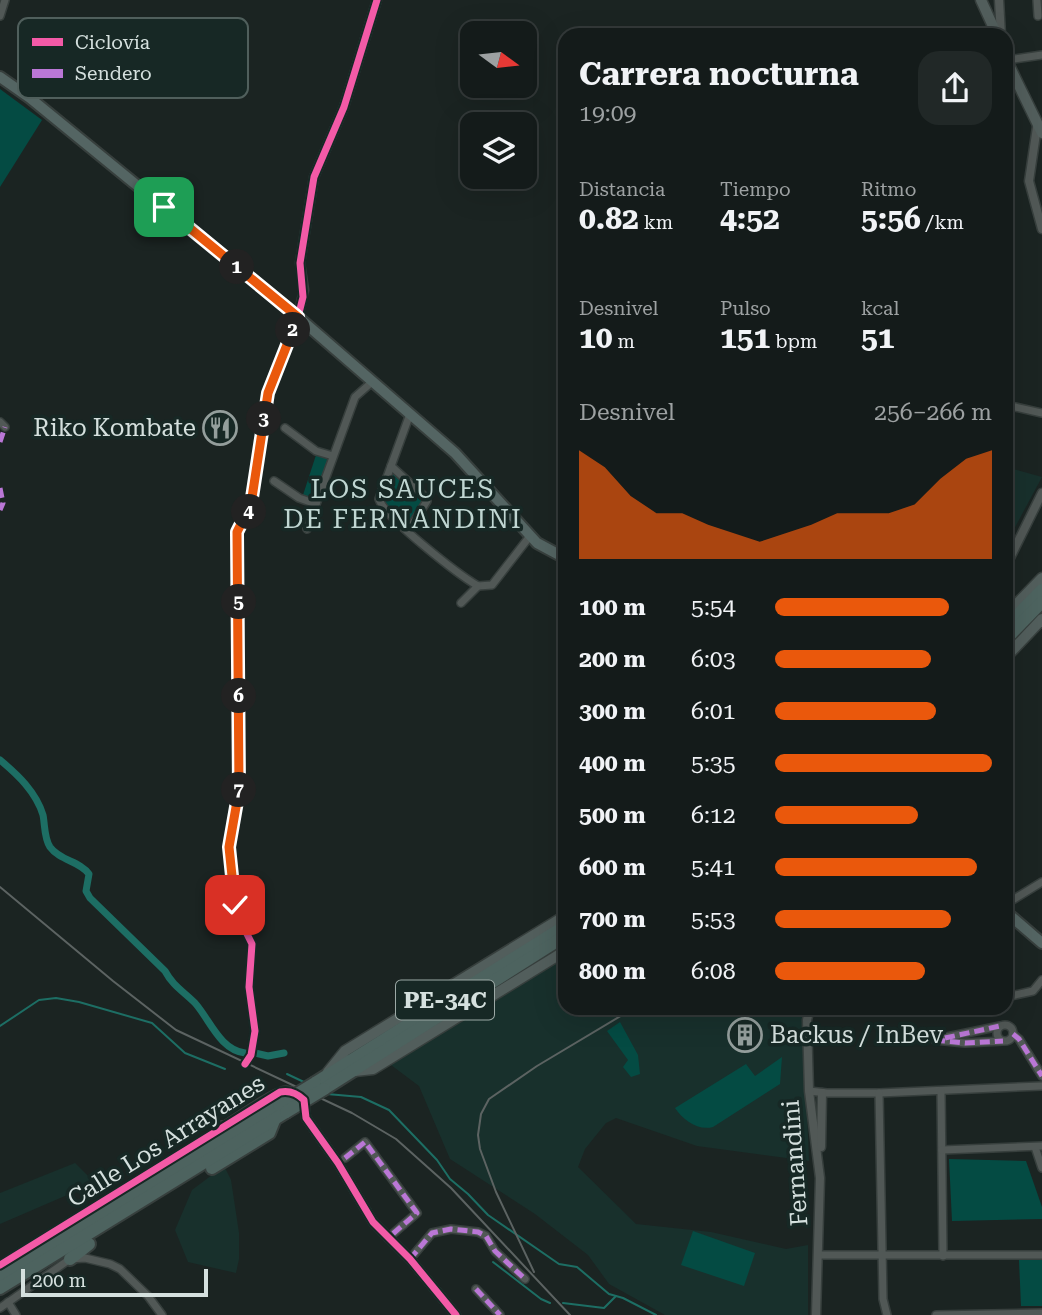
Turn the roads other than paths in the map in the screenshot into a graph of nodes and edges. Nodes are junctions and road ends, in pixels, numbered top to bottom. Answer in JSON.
{"nodes":[{"id":1,"x":5,"y":0,"type":"edge"},
{"id":2,"x":377,"y":0,"type":"edge"},
{"id":3,"x":981,"y":0,"type":"edge"},
{"id":4,"x":999,"y":0,"type":"edge"},
{"id":5,"x":1037,"y":0,"type":"edge"},
{"id":6,"x":0,"y":16,"type":"edge"},
{"id":7,"x":1038,"y":16,"type":"dead end"},
{"id":8,"x":995,"y":28,"type":"edge"},
{"id":9,"x":999,"y":28,"type":"edge"},
{"id":10,"x":1042,"y":55,"type":"edge"},
{"id":11,"x":1013,"y":58,"type":"edge"},
{"id":12,"x":1013,"y":74,"type":"edge"},
{"id":13,"x":0,"y":77,"type":"edge"},
{"id":14,"x":18,"y":90,"type":"edge"},
{"id":15,"x":30,"y":98,"type":"edge"},
{"id":16,"x":1040,"y":130,"type":"edge"},
{"id":17,"x":1042,"y":229,"type":"edge"},
{"id":18,"x":298,"y":317,"type":"junction"},
{"id":19,"x":372,"y":382,"type":"junction"},
{"id":20,"x":1013,"y":407,"type":"edge"},
{"id":21,"x":1042,"y":413,"type":"edge"},
{"id":22,"x":410,"y":414,"type":"junction"},
{"id":23,"x":285,"y":428,"type":"dead end"},
{"id":24,"x":333,"y":456,"type":"junction"},
{"id":25,"x":391,"y":466,"type":"junction"},
{"id":26,"x":275,"y":481,"type":"dead end"},
{"id":27,"x":1042,"y":493,"type":"edge"},
{"id":28,"x":316,"y":504,"type":"junction"},
{"id":29,"x":307,"y":529,"type":"dead end"},
{"id":30,"x":408,"y":531,"type":"junction"},
{"id":31,"x":530,"y":536,"type":"junction"},
{"id":32,"x":1013,"y":552,"type":"edge"},
{"id":33,"x":558,"y":555,"type":"edge"},
{"id":34,"x":1042,"y":578,"type":"edge"},
{"id":35,"x":478,"y":586,"type":"junction"},
{"id":36,"x":1042,"y":590,"type":"edge"},
{"id":37,"x":1042,"y":602,"type":"edge"},
{"id":38,"x":461,"y":603,"type":"dead end"},
{"id":39,"x":1013,"y":608,"type":"edge"},
{"id":40,"x":1013,"y":619,"type":"edge"},
{"id":41,"x":1042,"y":619,"type":"edge"},
{"id":42,"x":1013,"y":632,"type":"edge"},
{"id":43,"x":1013,"y":650,"type":"edge"},
{"id":44,"x":1042,"y":882,"type":"edge"},
{"id":45,"x":1013,"y":900,"type":"edge"},
{"id":46,"x":1013,"y":918,"type":"edge"},
{"id":47,"x":558,"y":920,"type":"edge"},
{"id":48,"x":558,"y":931,"type":"edge"},
{"id":49,"x":558,"y":940,"type":"edge"},
{"id":50,"x":1042,"y":943,"type":"edge"},
{"id":51,"x":558,"y":955,"type":"edge"},
{"id":52,"x":1042,"y":980,"type":"edge"},
{"id":53,"x":1013,"y":995,"type":"edge"},
{"id":54,"x":808,"y":1015,"type":"edge"},
{"id":55,"x":1000,"y":1026,"type":"junction"},
{"id":56,"x":1013,"y":1034,"type":"junction"},
{"id":57,"x":1003,"y":1041,"type":"junction"},
{"id":58,"x":245,"y":1064,"type":"dead end"},
{"id":59,"x":351,"y":1071,"type":"junction"},
{"id":60,"x":1042,"y":1076,"type":"edge"},
{"id":61,"x":321,"y":1083,"type":"junction"},
{"id":62,"x":1042,"y":1086,"type":"edge"},
{"id":63,"x":810,"y":1091,"type":"junction"},
{"id":64,"x":941,"y":1091,"type":"junction"},
{"id":65,"x":822,"y":1093,"type":"junction"},
{"id":66,"x":879,"y":1093,"type":"junction"},
{"id":67,"x":280,"y":1107,"type":"junction"},
{"id":68,"x":221,"y":1128,"type":"junction"},
{"id":69,"x":242,"y":1129,"type":"junction"},
{"id":70,"x":215,"y":1145,"type":"junction"},
{"id":71,"x":1038,"y":1146,"type":"edge"},
{"id":72,"x":942,"y":1150,"type":"junction"},
{"id":73,"x":345,"y":1158,"type":"dead end"},
{"id":74,"x":1042,"y":1168,"type":"edge"},
{"id":75,"x":820,"y":1178,"type":"junction"},
{"id":76,"x":388,"y":1238,"type":"junction"},
{"id":77,"x":81,"y":1240,"type":"junction"},
{"id":78,"x":819,"y":1255,"type":"junction"},
{"id":79,"x":882,"y":1255,"type":"junction"},
{"id":80,"x":1042,"y":1255,"type":"edge"},
{"id":81,"x":943,"y":1256,"type":"junction"},
{"id":82,"x":54,"y":1257,"type":"junction"},
{"id":83,"x":70,"y":1259,"type":"junction"},
{"id":84,"x":410,"y":1259,"type":"junction"},
{"id":85,"x":0,"y":1265,"type":"edge"},
{"id":86,"x":0,"y":1278,"type":"edge"},
{"id":87,"x":525,"y":1279,"type":"dead end"},
{"id":88,"x":0,"y":1288,"type":"edge"},
{"id":89,"x":476,"y":1289,"type":"dead end"},
{"id":90,"x":8,"y":1302,"type":"junction"},
{"id":91,"x":0,"y":1308,"type":"edge"},
{"id":92,"x":1042,"y":1313,"type":"edge"},
{"id":93,"x":887,"y":1314,"type":"edge"},
{"id":94,"x":16,"y":1315,"type":"edge"},
{"id":95,"x":162,"y":1315,"type":"edge"},
{"id":96,"x":456,"y":1315,"type":"edge"},
{"id":97,"x":500,"y":1315,"type":"edge"},
{"id":98,"x":816,"y":1315,"type":"edge"},
{"id":99,"x":897,"y":1315,"type":"edge"},
{"id":100,"x":936,"y":1315,"type":"edge"},
{"id":101,"x":989,"y":1315,"type":"edge"}],
"edges":[{"from":1,"to":6,"type":"street"},
{"from":2,"to":18,"type":"street"},
{"from":3,"to":8,"type":"main road"},
{"from":4,"to":9,"type":"street"},
{"from":5,"to":7,"type":"street"},
{"from":10,"to":11,"type":"street"},
{"from":12,"to":16,"type":"main road"},
{"from":13,"to":14,"type":"main road"},
{"from":15,"to":18,"type":"main road"},
{"from":16,"to":17,"type":"street"},
{"from":18,"to":19,"type":"main road"},
{"from":18,"to":58,"type":"street"},
{"from":19,"to":22,"type":"main road"},
{"from":19,"to":24,"type":"street"},
{"from":20,"to":21,"type":"street"},
{"from":22,"to":25,"type":"street"},
{"from":22,"to":31,"type":"main road"},
{"from":23,"to":24,"type":"street"},
{"from":24,"to":28,"type":"street"},
{"from":25,"to":30,"type":"street"},
{"from":25,"to":30,"type":"street"},
{"from":26,"to":28,"type":"street"},
{"from":27,"to":32,"type":"street"},
{"from":28,"to":29,"type":"street"},
{"from":30,"to":35,"type":"street"},
{"from":31,"to":33,"type":"main road"},
{"from":31,"to":35,"type":"street"},
{"from":34,"to":39,"type":"main road"},
{"from":35,"to":38,"type":"street"},
{"from":36,"to":40,"type":"highway"},
{"from":37,"to":42,"type":"highway"},
{"from":41,"to":43,"type":"main road"},
{"from":44,"to":45,"type":"street"},
{"from":46,"to":50,"type":"main road"},
{"from":47,"to":61,"type":"main road"},
{"from":48,"to":61,"type":"highway","number":"PE-34C"},
{"from":49,"to":59,"type":"highway","number":"PE-34C"},
{"from":51,"to":59,"type":"main road"},
{"from":52,"to":53,"type":"street"},
{"from":54,"to":63,"type":"street","name":"Fernandini"},
{"from":55,"to":56,"type":"street"},
{"from":55,"to":57,"type":"street"},
{"from":55,"to":57,"type":"street"},
{"from":56,"to":57,"type":"street"},
{"from":56,"to":60,"type":"street"},
{"from":59,"to":61,"type":"highway","number":"PE-34C"},
{"from":61,"to":67,"type":"highway","number":"PE-34C","bridge":true},
{"from":62,"to":64,"type":"street"},
{"from":63,"to":65,"type":"street"},
{"from":63,"to":75,"type":"street","name":"Fernandini"},
{"from":64,"to":66,"type":"street"},
{"from":64,"to":72,"type":"street"},
{"from":65,"to":66,"type":"street"},
{"from":65,"to":75,"type":"street"},
{"from":66,"to":79,"type":"street"},
{"from":67,"to":68,"type":"street","name":"Calle Los Arrayanes"},
{"from":67,"to":69,"type":"highway","number":"PE-34C"},
{"from":67,"to":76,"type":"street","name":"Calle Los Arrayanes"},
{"from":67,"to":77,"type":"highway","number":"PE-34C"},
{"from":67,"to":83,"type":"highway"},
{"from":68,"to":69,"type":"highway"},
{"from":68,"to":70,"type":"highway"},
{"from":68,"to":85,"type":"street","name":"Calle Los Arrayanes"},
{"from":69,"to":70,"type":"highway","number":"PE-34C"},
{"from":70,"to":86,"type":"highway","number":"PE-34C"},
{"from":71,"to":72,"type":"street"},
{"from":71,"to":74,"type":"street"},
{"from":72,"to":81,"type":"street"},
{"from":73,"to":76,"type":"street"},
{"from":75,"to":78,"type":"street","name":"Fernandini"},
{"from":76,"to":84,"type":"street","name":"Calle Los Arrayanes"},
{"from":77,"to":82,"type":"highway","number":"PE-34C"},
{"from":77,"to":83,"type":"highway"},
{"from":78,"to":79,"type":"street"},
{"from":78,"to":98,"type":"street","name":"Fernandini"},
{"from":79,"to":81,"type":"street"},
{"from":79,"to":93,"type":"street"},
{"from":80,"to":81,"type":"street"},
{"from":82,"to":83,"type":"highway"},
{"from":82,"to":88,"type":"highway","number":"PE-34C"},
{"from":83,"to":90,"type":"street"},
{"from":83,"to":95,"type":"street"},
{"from":84,"to":87,"type":"street"},
{"from":84,"to":96,"type":"street","name":"Calle Los Arrayanes"},
{"from":89,"to":97,"type":"street"},
{"from":90,"to":91,"type":"street"},
{"from":90,"to":94,"type":"street"},
{"from":92,"to":101,"type":"street"},
{"from":93,"to":99,"type":"street"},
{"from":100,"to":101,"type":"street"}]}
